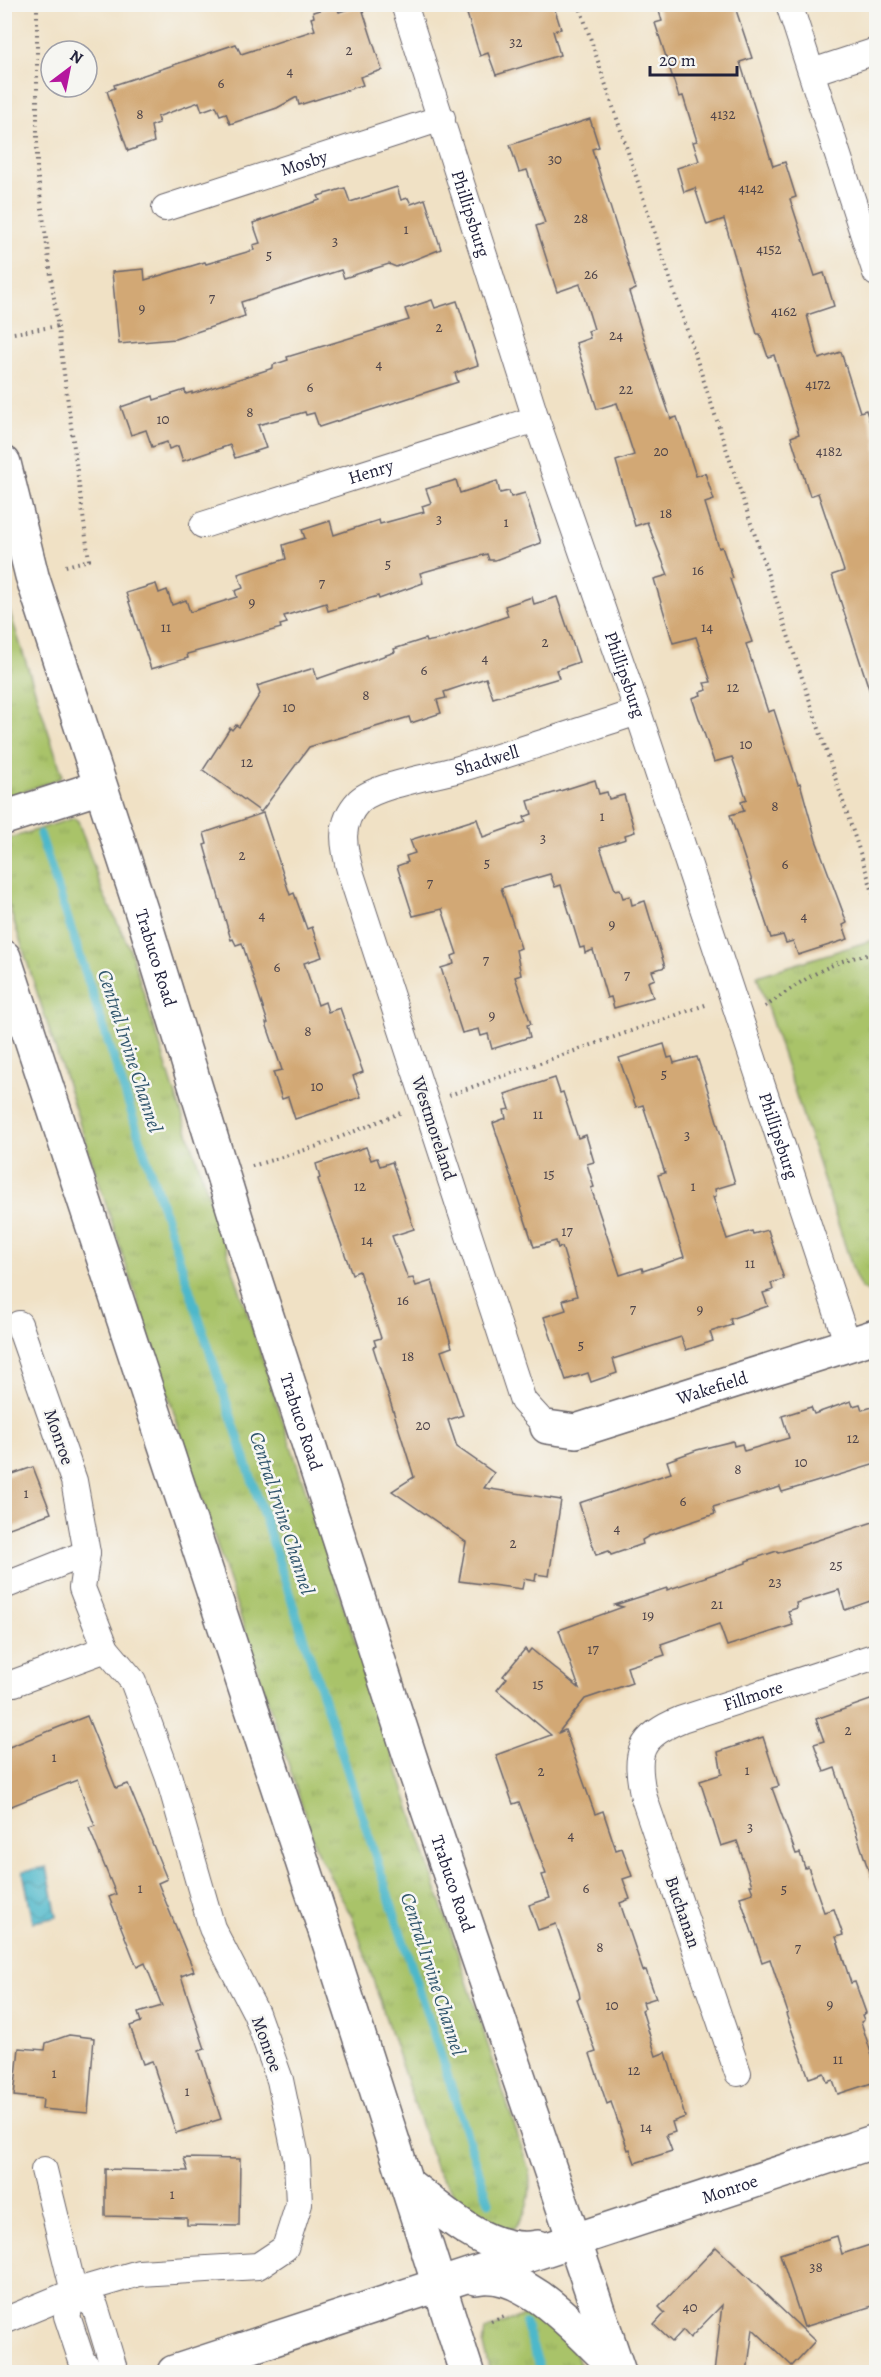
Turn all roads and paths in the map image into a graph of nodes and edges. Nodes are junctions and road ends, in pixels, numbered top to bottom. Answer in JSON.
{"nodes":[{"id":1,"x":37,"y":4,"type":"edge"},
{"id":2,"x":404,"y":4,"type":"edge"},
{"id":3,"x":579,"y":4,"type":"edge"},
{"id":4,"x":789,"y":4,"type":"edge"},
{"id":5,"x":876,"y":51,"type":"edge"},
{"id":6,"x":812,"y":72,"type":"junction"},
{"id":7,"x":442,"y":118,"type":"junction"},
{"id":8,"x":165,"y":208,"type":"dead end"},
{"id":9,"x":876,"y":273,"type":"edge"},
{"id":10,"x":58,"y":326,"type":"junction"},
{"id":11,"x":8,"y":334,"type":"dead end"},
{"id":12,"x":536,"y":419,"type":"junction"},
{"id":13,"x":4,"y":463,"type":"edge"},
{"id":14,"x":204,"y":525,"type":"dead end"},
{"id":15,"x":32,"y":576,"type":"junction"},
{"id":16,"x":638,"y":712,"type":"junction"},
{"id":17,"x":100,"y":787,"type":"junction"},
{"id":18,"x":4,"y":818,"type":"edge"},
{"id":19,"x":346,"y":820,"type":"joint"},
{"id":20,"x":876,"y":901,"type":"edge"},
{"id":21,"x":876,"y":954,"type":"edge"},
{"id":22,"x":4,"y":957,"type":"edge"},
{"id":23,"x":735,"y":1006,"type":"junction"},
{"id":24,"x":426,"y":1103,"type":"junction"},
{"id":25,"x":222,"y":1174,"type":"junction"},
{"id":26,"x":19,"y":1324,"type":"dead end"},
{"id":27,"x":862,"y":1340,"type":"edge"},
{"id":28,"x":547,"y":1427,"type":"joint"},
{"id":29,"x":87,"y":1553,"type":"junction"},
{"id":30,"x":4,"y":1586,"type":"edge"},
{"id":31,"x":106,"y":1649,"type":"junction"},
{"id":32,"x":876,"y":1656,"type":"edge"},
{"id":33,"x":4,"y":1683,"type":"edge"},
{"id":34,"x":640,"y":1750,"type":"joint"},
{"id":35,"x":738,"y":2073,"type":"dead end"},
{"id":36,"x":876,"y":2141,"type":"edge"},
{"id":37,"x":44,"y":2170,"type":"dead end"},
{"id":38,"x":406,"y":2183,"type":"junction"},
{"id":39,"x":575,"y":2240,"type":"junction"},
{"id":40,"x":439,"y":2287,"type":"junction"},
{"id":41,"x":74,"y":2292,"type":"junction"},
{"id":42,"x":4,"y":2321,"type":"edge"},
{"id":43,"x":619,"y":2371,"type":"edge"},
{"id":44,"x":92,"y":2373,"type":"edge"},
{"id":45,"x":115,"y":2373,"type":"edge"},
{"id":46,"x":174,"y":2373,"type":"edge"},
{"id":47,"x":467,"y":2373,"type":"edge"}],
"edges":[{"from":1,"to":10,"type":"path"},
{"from":2,"to":7,"type":"street","name":"Phillipsburg"},
{"from":3,"to":20,"type":"path"},
{"from":4,"to":6,"type":"street"},
{"from":5,"to":6,"type":"street"},
{"from":6,"to":9,"type":"street"},
{"from":7,"to":8,"type":"street","name":"Mosby"},
{"from":7,"to":12,"type":"street","name":"Phillipsburg"},
{"from":10,"to":11,"type":"path"},
{"from":10,"to":15,"type":"path"},
{"from":12,"to":14,"type":"street","name":"Henry"},
{"from":12,"to":16,"type":"street","name":"Phillipsburg"},
{"from":13,"to":15,"type":"main road","name":"Trabuco Road"},
{"from":15,"to":17,"type":"main road","name":"Trabuco Road"},
{"from":16,"to":19,"type":"street","name":"Shadwell"},
{"from":16,"to":23,"type":"street","name":"Phillipsburg"},
{"from":17,"to":18,"type":"main road"},
{"from":17,"to":25,"type":"main road","name":"Trabuco Road"},
{"from":19,"to":24,"type":"street","name":"Westmoreland"},
{"from":21,"to":23,"type":"path"},
{"from":22,"to":38,"type":"main road"},
{"from":23,"to":24,"type":"path"},
{"from":23,"to":27,"type":"street","name":"Phillipsburg"},
{"from":24,"to":25,"type":"path"},
{"from":24,"to":28,"type":"street","name":"Westmoreland"},
{"from":25,"to":39,"type":"main road","name":"Trabuco Road"},
{"from":26,"to":29,"type":"street","name":"Monroe"},
{"from":27,"to":28,"type":"main road","name":"Wakefield"},
{"from":29,"to":30,"type":"street"},
{"from":29,"to":31,"type":"street","name":"Monroe"},
{"from":31,"to":33,"type":"street"},
{"from":31,"to":41,"type":"street","name":"Monroe"},
{"from":32,"to":34,"type":"street","name":"Fillmore"},
{"from":34,"to":35,"type":"street","name":"Buchanan"},
{"from":36,"to":39,"type":"main road","name":"Monroe"},
{"from":37,"to":41,"type":"street"},
{"from":38,"to":39,"type":"main road"},
{"from":38,"to":40,"type":"main road"},
{"from":39,"to":40,"type":"main road","name":"Monroe"},
{"from":39,"to":43,"type":"main road","name":"Trabuco Road"},
{"from":40,"to":43,"type":"main road"},
{"from":40,"to":46,"type":"main road","name":"Monroe"},
{"from":40,"to":47,"type":"main road"},
{"from":41,"to":42,"type":"street","name":"Monroe"},
{"from":41,"to":44,"type":"street"},
{"from":41,"to":45,"type":"street"}]}
